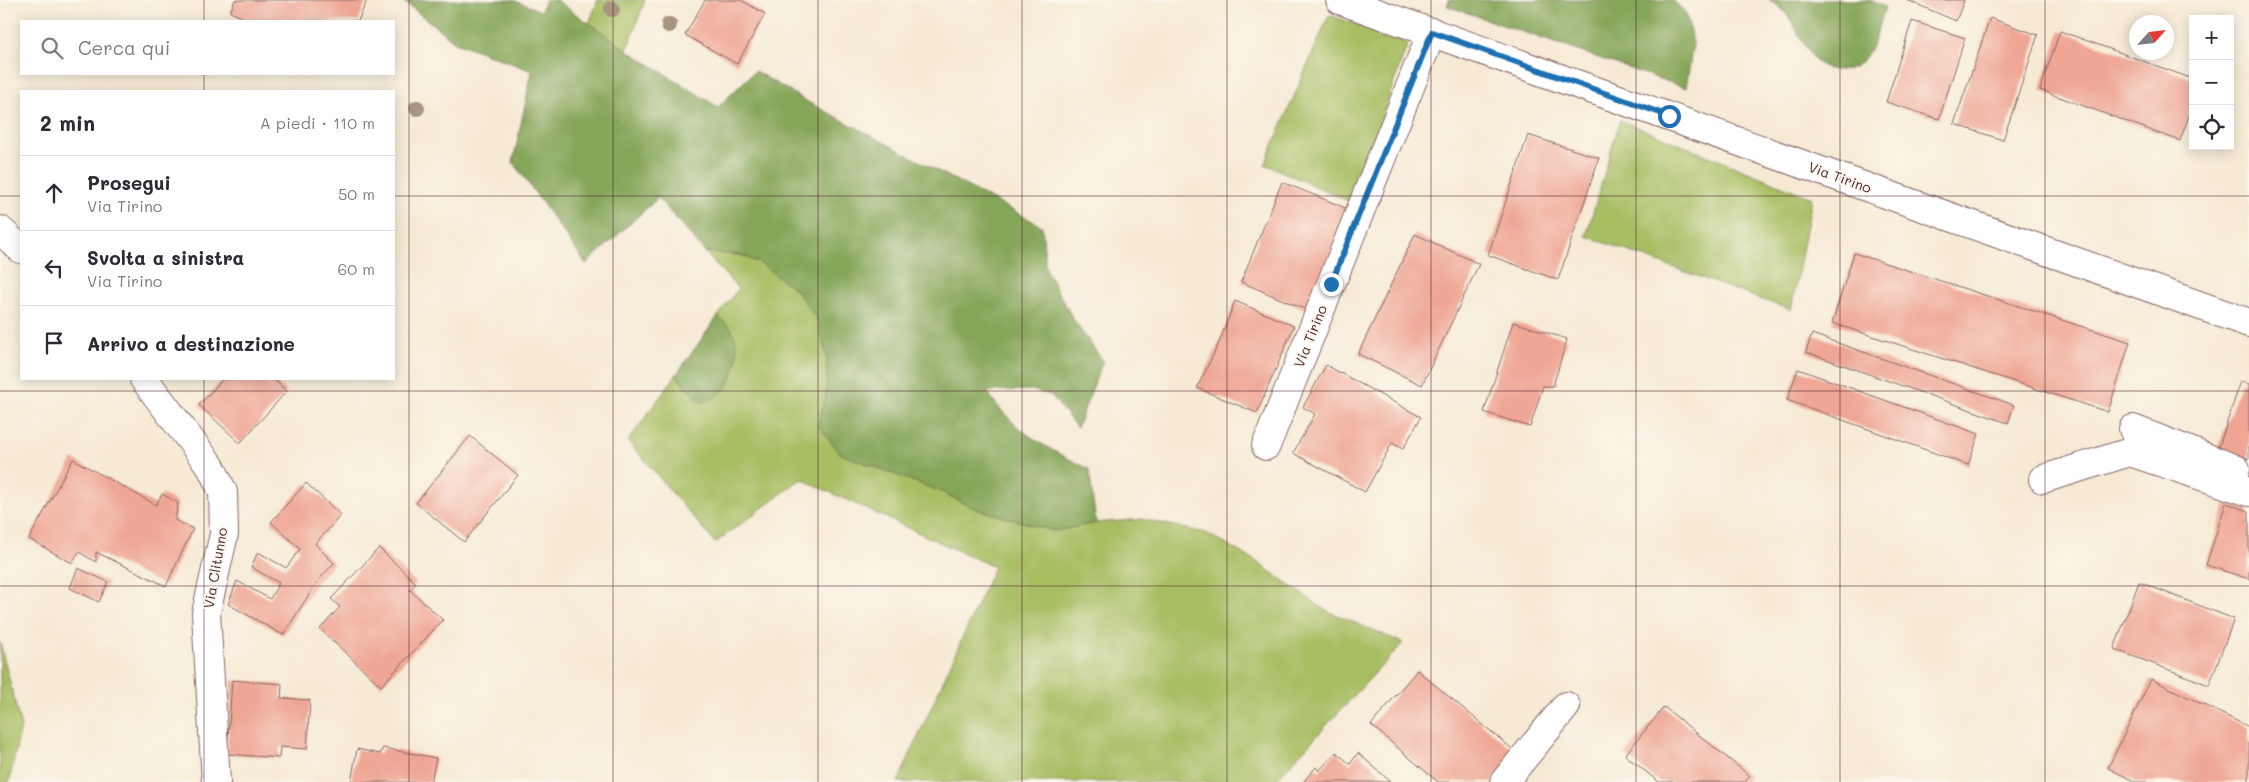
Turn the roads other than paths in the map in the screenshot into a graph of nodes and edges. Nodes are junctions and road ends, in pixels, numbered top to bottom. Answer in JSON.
{"nodes":[{"id":1,"x":1340,"y":0,"type":"edge"},
{"id":2,"x":1380,"y":7,"type":"edge"},
{"id":3,"x":1432,"y":32,"type":"junction"},
{"id":4,"x":0,"y":230,"type":"edge"},
{"id":5,"x":20,"y":247,"type":"edge"},
{"id":6,"x":2249,"y":323,"type":"edge"},
{"id":7,"x":145,"y":380,"type":"edge"},
{"id":8,"x":2133,"y":429,"type":"dead end"},
{"id":9,"x":1266,"y":446,"type":"dead end"},
{"id":10,"x":2249,"y":474,"type":"edge"},
{"id":11,"x":2043,"y":478,"type":"dead end"},
{"id":12,"x":2249,"y":492,"type":"edge"},
{"id":13,"x":1566,"y":706,"type":"dead end"},
{"id":14,"x":216,"y":782,"type":"edge"},
{"id":15,"x":1504,"y":782,"type":"edge"}],
"edges":[{"from":1,"to":2,"type":"street","name":"Via Tirino"},
{"from":2,"to":3,"type":"street","name":"Via Tirino"},
{"from":3,"to":6,"type":"street","name":"Via Tirino"},
{"from":3,"to":9,"type":"street","name":"Via Tirino"},
{"from":4,"to":5,"type":"street"},
{"from":7,"to":14,"type":"street","name":"Via Clitunno"},
{"from":8,"to":10,"type":"street"},
{"from":11,"to":12,"type":"street"},
{"from":13,"to":15,"type":"street"}]}
